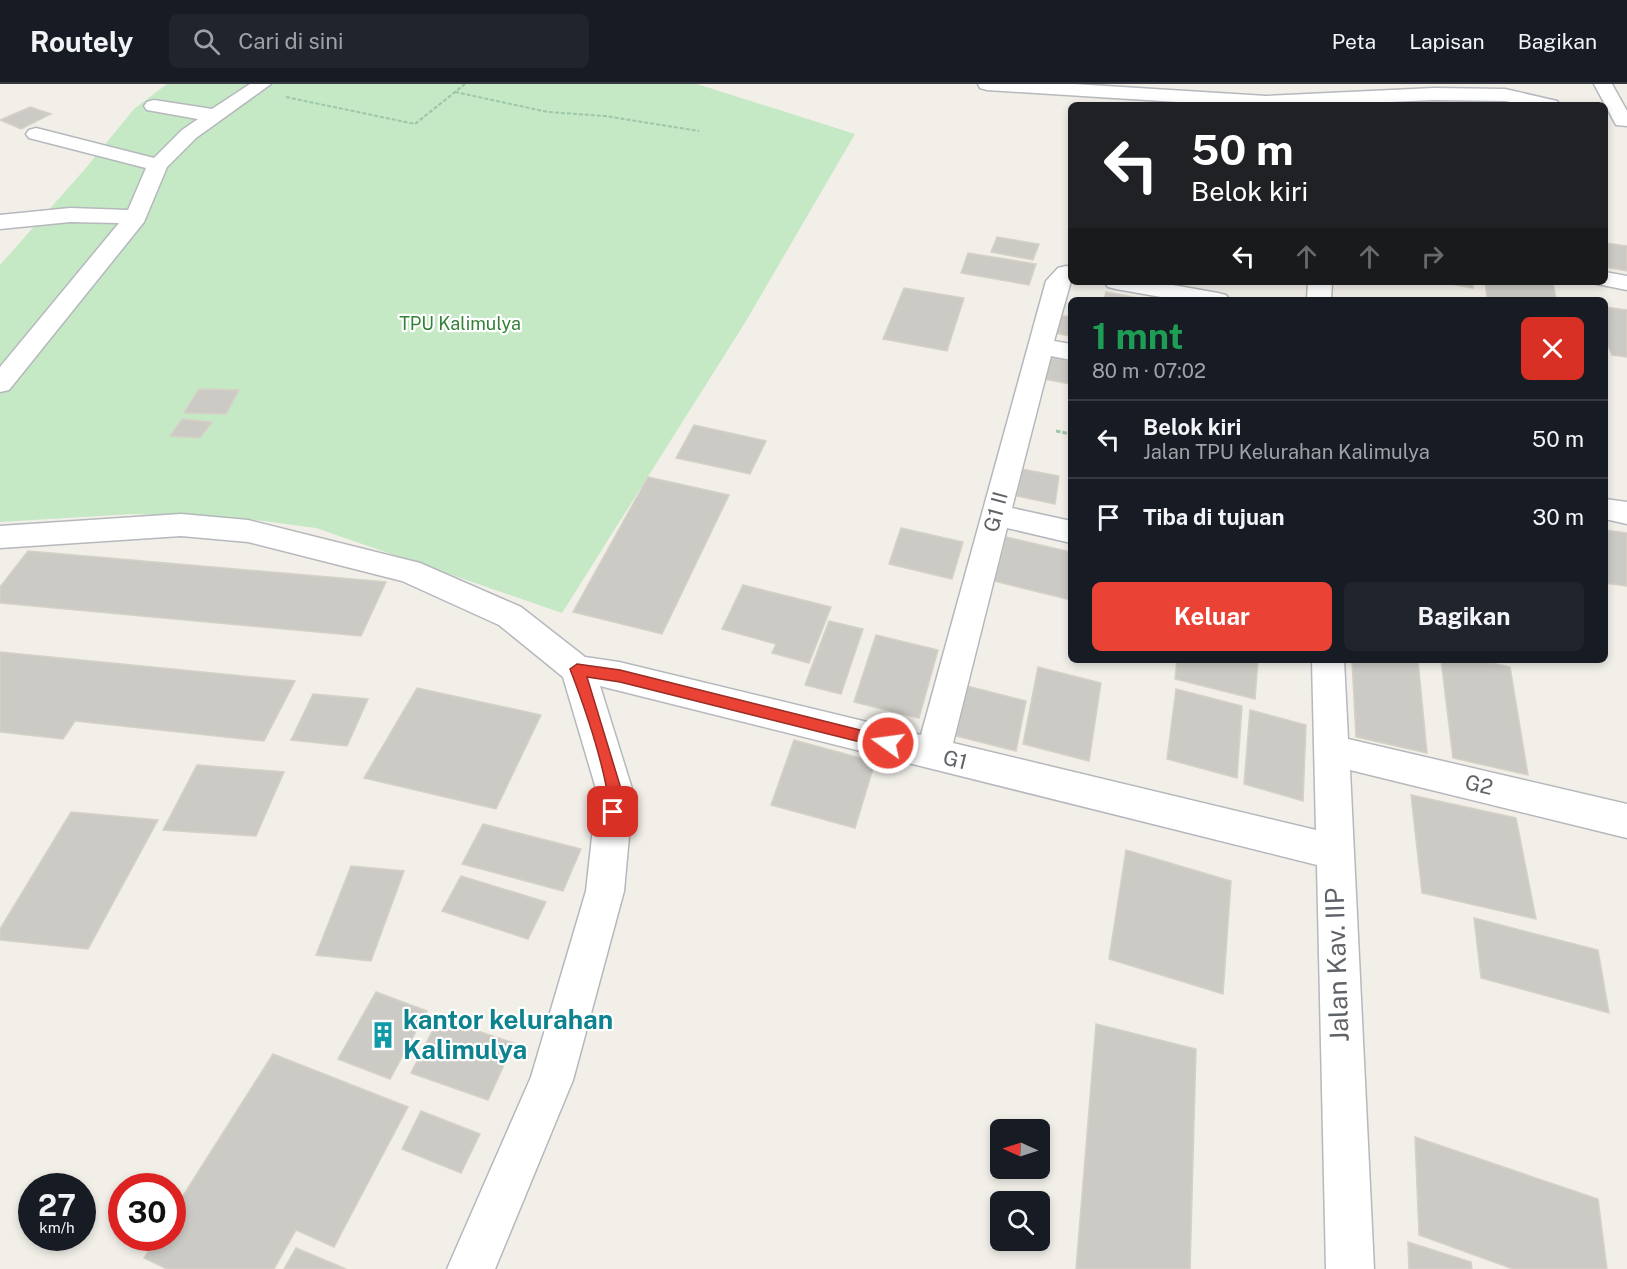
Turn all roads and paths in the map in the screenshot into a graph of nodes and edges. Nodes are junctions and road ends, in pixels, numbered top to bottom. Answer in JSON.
{"nodes":[{"id":1,"x":465,"y":84,"type":"edge"},
{"id":2,"x":987,"y":84,"type":"edge"},
{"id":3,"x":1259,"y":84,"type":"edge"},
{"id":4,"x":1603,"y":84,"type":"edge"},
{"id":5,"x":258,"y":87,"type":"edge"},
{"id":6,"x":1432,"y":89,"type":"edge"},
{"id":7,"x":455,"y":92,"type":"junction"},
{"id":8,"x":1266,"y":102,"type":"junction"},
{"id":9,"x":1536,"y":102,"type":"edge"},
{"id":10,"x":154,"y":106,"type":"dead end"},
{"id":11,"x":217,"y":117,"type":"junction"},
{"id":12,"x":1618,"y":120,"type":"edge"},
{"id":13,"x":699,"y":131,"type":"dead end"},
{"id":14,"x":36,"y":134,"type":"dead end"},
{"id":15,"x":158,"y":165,"type":"junction"},
{"id":16,"x":136,"y":217,"type":"junction"},
{"id":17,"x":0,"y":222,"type":"edge"},
{"id":18,"x":1068,"y":273,"type":"edge"},
{"id":19,"x":1608,"y":280,"type":"edge"},
{"id":20,"x":1627,"y":283,"type":"edge"},
{"id":21,"x":1133,"y":285,"type":"edge"},
{"id":22,"x":1201,"y":297,"type":"edge"},
{"id":23,"x":1041,"y":347,"type":"junction"},
{"id":24,"x":1068,"y":352,"type":"edge"},
{"id":25,"x":0,"y":384,"type":"edge"},
{"id":26,"x":1608,"y":510,"type":"edge"},
{"id":27,"x":1627,"y":513,"type":"edge"},
{"id":28,"x":996,"y":515,"type":"junction"},
{"id":29,"x":1068,"y":531,"type":"edge"},
{"id":30,"x":0,"y":537,"type":"edge"},
{"id":31,"x":1328,"y":663,"type":"edge"},
{"id":32,"x":577,"y":669,"type":"junction"},
{"id":33,"x":1330,"y":750,"type":"junction"},
{"id":34,"x":933,"y":754,"type":"junction"},
{"id":35,"x":1627,"y":821,"type":"edge"},
{"id":36,"x":1333,"y":852,"type":"junction"},
{"id":37,"x":471,"y":1269,"type":"edge"},
{"id":38,"x":1350,"y":1269,"type":"edge"}],
"edges":[{"from":1,"to":7,"type":"path"},
{"from":2,"to":8,"type":"street"},
{"from":3,"to":8,"type":"street"},
{"from":4,"to":12,"type":"street"},
{"from":5,"to":7,"type":"path"},
{"from":5,"to":11,"type":"street"},
{"from":6,"to":8,"type":"street"},
{"from":6,"to":9,"type":"street"},
{"from":7,"to":13,"type":"path"},
{"from":10,"to":11,"type":"street"},
{"from":11,"to":15,"type":"street"},
{"from":14,"to":15,"type":"street"},
{"from":15,"to":16,"type":"street"},
{"from":16,"to":17,"type":"street"},
{"from":16,"to":25,"type":"street"},
{"from":18,"to":23,"type":"street","name":"G1 II"},
{"from":19,"to":20,"type":"street"},
{"from":21,"to":22,"type":"street"},
{"from":23,"to":24,"type":"street"},
{"from":23,"to":28,"type":"street","name":"G1 II"},
{"from":26,"to":27,"type":"street"},
{"from":28,"to":29,"type":"street"},
{"from":28,"to":34,"type":"street","name":"G1 II"},
{"from":30,"to":32,"type":"street"},
{"from":31,"to":33,"type":"street","name":"Jalan Kav. IIP"},
{"from":32,"to":34,"type":"street","name":"G1"},
{"from":32,"to":37,"type":"street"},
{"from":33,"to":35,"type":"street","name":"G2"},
{"from":33,"to":36,"type":"street","name":"Jalan Kav. IIP"},
{"from":34,"to":36,"type":"street","name":"G1"},
{"from":36,"to":38,"type":"street","name":"Jalan Kav. IIP"}]}
